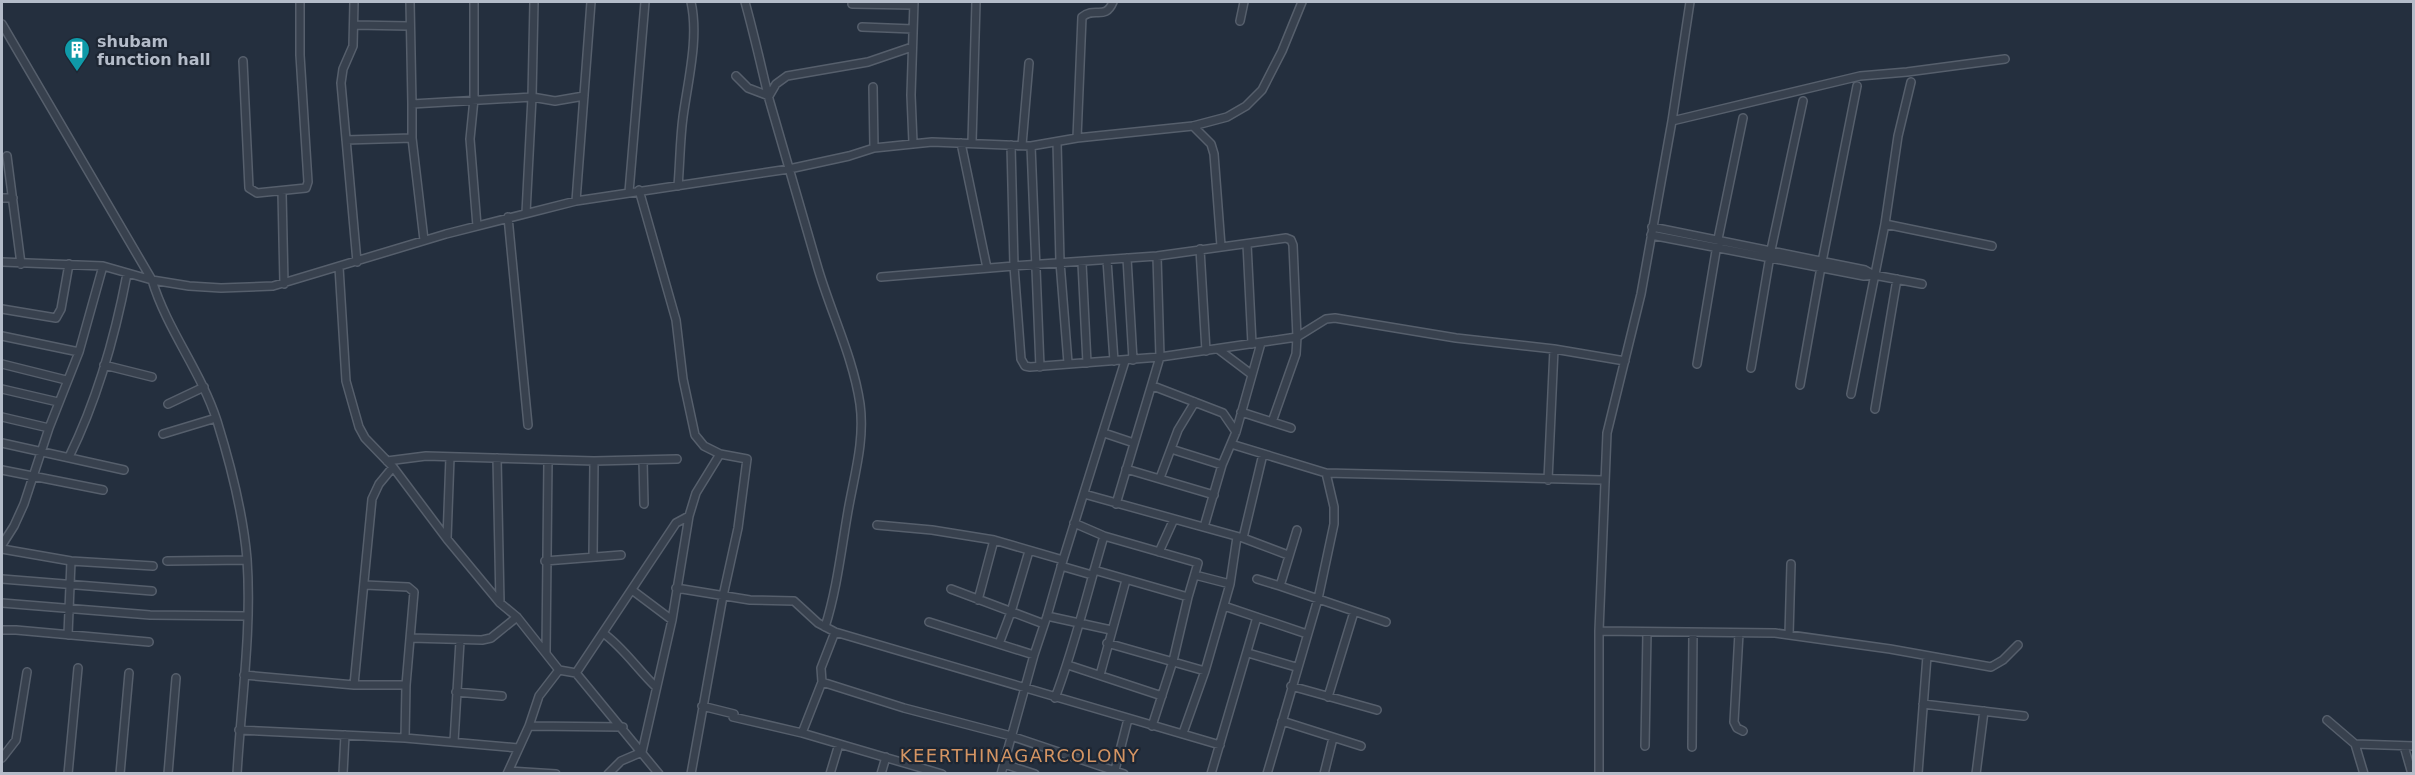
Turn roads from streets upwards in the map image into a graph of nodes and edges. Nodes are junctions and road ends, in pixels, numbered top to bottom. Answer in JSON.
{"nodes":[{"id":1,"x":300,"y":2,"type":"edge"},
{"id":2,"x":354,"y":2,"type":"edge"},
{"id":3,"x":410,"y":2,"type":"edge"},
{"id":4,"x":474,"y":2,"type":"edge"},
{"id":5,"x":534,"y":2,"type":"edge"},
{"id":6,"x":591,"y":2,"type":"edge"},
{"id":7,"x":645,"y":2,"type":"edge"},
{"id":8,"x":691,"y":2,"type":"edge"},
{"id":9,"x":745,"y":2,"type":"edge"},
{"id":10,"x":975,"y":2,"type":"edge"},
{"id":11,"x":1113,"y":2,"type":"edge"},
{"id":12,"x":1244,"y":2,"type":"edge"},
{"id":13,"x":1302,"y":2,"type":"edge"},
{"id":14,"x":1690,"y":2,"type":"edge"},
{"id":15,"x":914,"y":3,"type":"edge"},
{"id":16,"x":852,"y":4,"type":"dead end"},
{"id":17,"x":1240,"y":21,"type":"dead end"},
{"id":18,"x":2,"y":24,"type":"edge"},
{"id":19,"x":354,"y":25,"type":"junction"},
{"id":20,"x":409,"y":26,"type":"junction"},
{"id":21,"x":862,"y":27,"type":"dead end"},
{"id":22,"x":913,"y":29,"type":"junction"},
{"id":23,"x":912,"y":47,"type":"junction"},
{"id":24,"x":2005,"y":59,"type":"dead end"},
{"id":25,"x":243,"y":61,"type":"dead end"},
{"id":26,"x":1029,"y":63,"type":"dead end"},
{"id":27,"x":736,"y":76,"type":"dead end"},
{"id":28,"x":1911,"y":82,"type":"dead end"},
{"id":29,"x":1857,"y":86,"type":"dead end"},
{"id":30,"x":873,"y":87,"type":"dead end"},
{"id":31,"x":584,"y":96,"type":"junction"},
{"id":32,"x":769,"y":96,"type":"junction"},
{"id":33,"x":532,"y":98,"type":"junction"},
{"id":34,"x":474,"y":99,"type":"junction"},
{"id":35,"x":1803,"y":100,"type":"dead end"},
{"id":36,"x":412,"y":104,"type":"junction"},
{"id":37,"x":1743,"y":118,"type":"dead end"},
{"id":38,"x":1672,"y":121,"type":"junction"},
{"id":39,"x":1193,"y":126,"type":"junction"},
{"id":40,"x":412,"y":138,"type":"junction"},
{"id":41,"x":1077,"y":138,"type":"junction"},
{"id":42,"x":346,"y":140,"type":"junction"},
{"id":43,"x":972,"y":142,"type":"junction"},
{"id":44,"x":1057,"y":142,"type":"junction"},
{"id":45,"x":913,"y":143,"type":"junction"},
{"id":46,"x":961,"y":143,"type":"junction"},
{"id":47,"x":1011,"y":145,"type":"junction"},
{"id":48,"x":1022,"y":145,"type":"junction"},
{"id":49,"x":1031,"y":146,"type":"junction"},
{"id":50,"x":874,"y":148,"type":"junction"},
{"id":51,"x":7,"y":156,"type":"dead end"},
{"id":52,"x":789,"y":169,"type":"junction"},
{"id":53,"x":678,"y":186,"type":"junction"},
{"id":54,"x":639,"y":190,"type":"junction"},
{"id":55,"x":282,"y":192,"type":"junction"},
{"id":56,"x":629,"y":192,"type":"junction"},
{"id":57,"x":2,"y":198,"type":"edge"},
{"id":58,"x":13,"y":198,"type":"junction"},
{"id":59,"x":576,"y":201,"type":"junction"},
{"id":60,"x":526,"y":213,"type":"junction"},
{"id":61,"x":508,"y":217,"type":"junction"},
{"id":62,"x":1885,"y":224,"type":"junction"},
{"id":63,"x":477,"y":226,"type":"junction"},
{"id":64,"x":1652,"y":231,"type":"junction"},
{"id":65,"x":1718,"y":239,"type":"junction"},
{"id":66,"x":424,"y":240,"type":"junction"},
{"id":67,"x":1247,"y":244,"type":"junction"},
{"id":68,"x":1221,"y":246,"type":"junction"},
{"id":69,"x":1992,"y":246,"type":"dead end"},
{"id":70,"x":1716,"y":248,"type":"junction"},
{"id":71,"x":1200,"y":249,"type":"junction"},
{"id":72,"x":1770,"y":254,"type":"junction"},
{"id":73,"x":1157,"y":256,"type":"junction"},
{"id":74,"x":1127,"y":258,"type":"junction"},
{"id":75,"x":1107,"y":260,"type":"junction"},
{"id":76,"x":2,"y":262,"type":"edge"},
{"id":77,"x":357,"y":262,"type":"junction"},
{"id":78,"x":1060,"y":262,"type":"junction"},
{"id":79,"x":1082,"y":263,"type":"junction"},
{"id":80,"x":21,"y":264,"type":"junction"},
{"id":81,"x":69,"y":264,"type":"junction"},
{"id":82,"x":1821,"y":264,"type":"junction"},
{"id":83,"x":1035,"y":265,"type":"junction"},
{"id":84,"x":103,"y":266,"type":"junction"},
{"id":85,"x":1014,"y":266,"type":"junction"},
{"id":86,"x":339,"y":267,"type":"junction"},
{"id":87,"x":987,"y":268,"type":"junction"},
{"id":88,"x":127,"y":274,"type":"junction"},
{"id":89,"x":1874,"y":275,"type":"junction"},
{"id":90,"x":881,"y":277,"type":"dead end"},
{"id":91,"x":1897,"y":279,"type":"junction"},
{"id":92,"x":152,"y":280,"type":"junction"},
{"id":93,"x":284,"y":284,"type":"junction"},
{"id":94,"x":1922,"y":284,"type":"dead end"},
{"id":95,"x":2,"y":309,"type":"edge"},
{"id":96,"x":2,"y":336,"type":"edge"},
{"id":97,"x":1298,"y":337,"type":"junction"},
{"id":98,"x":1256,"y":344,"type":"junction"},
{"id":99,"x":1218,"y":349,"type":"junction"},
{"id":100,"x":1554,"y":349,"type":"junction"},
{"id":101,"x":1206,"y":351,"type":"junction"},
{"id":102,"x":79,"y":352,"type":"junction"},
{"id":103,"x":1160,"y":357,"type":"junction"},
{"id":104,"x":1129,"y":360,"type":"junction"},
{"id":105,"x":1114,"y":361,"type":"junction"},
{"id":106,"x":1625,"y":361,"type":"junction"},
{"id":107,"x":1068,"y":363,"type":"junction"},
{"id":108,"x":1087,"y":363,"type":"junction"},
{"id":109,"x":2,"y":364,"type":"edge"},
{"id":110,"x":1697,"y":364,"type":"dead end"},
{"id":111,"x":104,"y":365,"type":"junction"},
{"id":112,"x":1040,"y":367,"type":"junction"},
{"id":113,"x":1750,"y":368,"type":"dead end"},
{"id":114,"x":1251,"y":374,"type":"junction"},
{"id":115,"x":152,"y":377,"type":"dead end"},
{"id":116,"x":66,"y":380,"type":"junction"},
{"id":117,"x":1800,"y":385,"type":"dead end"},
{"id":118,"x":1153,"y":386,"type":"junction"},
{"id":119,"x":204,"y":387,"type":"junction"},
{"id":120,"x":2,"y":389,"type":"edge"},
{"id":121,"x":1851,"y":394,"type":"dead end"},
{"id":122,"x":58,"y":402,"type":"junction"},
{"id":123,"x":1195,"y":402,"type":"junction"},
{"id":124,"x":168,"y":404,"type":"dead end"},
{"id":125,"x":1875,"y":409,"type":"dead end"},
{"id":126,"x":1241,"y":412,"type":"junction"},
{"id":127,"x":2,"y":417,"type":"edge"},
{"id":128,"x":216,"y":418,"type":"junction"},
{"id":129,"x":1272,"y":422,"type":"junction"},
{"id":130,"x":528,"y":425,"type":"dead end"},
{"id":131,"x":49,"y":428,"type":"junction"},
{"id":132,"x":1290,"y":428,"type":"dead end"},
{"id":133,"x":1236,"y":432,"type":"junction"},
{"id":134,"x":1104,"y":433,"type":"junction"},
{"id":135,"x":163,"y":434,"type":"dead end"},
{"id":136,"x":2,"y":443,"type":"edge"},
{"id":137,"x":1134,"y":443,"type":"junction"},
{"id":138,"x":1232,"y":444,"type":"junction"},
{"id":139,"x":1171,"y":449,"type":"junction"},
{"id":140,"x":41,"y":452,"type":"junction"},
{"id":141,"x":720,"y":454,"type":"junction"},
{"id":142,"x":1263,"y":454,"type":"junction"},
{"id":143,"x":69,"y":457,"type":"junction"},
{"id":144,"x":450,"y":457,"type":"junction"},
{"id":145,"x":497,"y":458,"type":"junction"},
{"id":146,"x":677,"y":459,"type":"dead end"},
{"id":147,"x":548,"y":460,"type":"junction"},
{"id":148,"x":643,"y":460,"type":"junction"},
{"id":149,"x":387,"y":461,"type":"junction"},
{"id":150,"x":594,"y":461,"type":"junction"},
{"id":151,"x":1222,"y":465,"type":"junction"},
{"id":152,"x":393,"y":467,"type":"junction"},
{"id":153,"x":1126,"y":469,"type":"junction"},
{"id":154,"x":2,"y":470,"type":"edge"},
{"id":155,"x":124,"y":470,"type":"dead end"},
{"id":156,"x":1326,"y":472,"type":"junction"},
{"id":157,"x":33,"y":477,"type":"junction"},
{"id":158,"x":1160,"y":478,"type":"junction"},
{"id":159,"x":1548,"y":480,"type":"junction"},
{"id":160,"x":1603,"y":480,"type":"junction"},
{"id":161,"x":103,"y":490,"type":"dead end"},
{"id":162,"x":1084,"y":494,"type":"junction"},
{"id":163,"x":1214,"y":495,"type":"junction"},
{"id":164,"x":644,"y":504,"type":"dead end"},
{"id":165,"x":1116,"y":504,"type":"junction"},
{"id":166,"x":689,"y":516,"type":"junction"},
{"id":167,"x":1174,"y":519,"type":"junction"},
{"id":168,"x":1074,"y":523,"type":"junction"},
{"id":169,"x":877,"y":525,"type":"dead end"},
{"id":170,"x":1204,"y":527,"type":"junction"},
{"id":171,"x":1297,"y":530,"type":"dead end"},
{"id":172,"x":1104,"y":536,"type":"junction"},
{"id":173,"x":1240,"y":537,"type":"junction"},
{"id":174,"x":447,"y":539,"type":"junction"},
{"id":175,"x":994,"y":540,"type":"junction"},
{"id":176,"x":2,"y":547,"type":"edge"},
{"id":177,"x":1029,"y":551,"type":"junction"},
{"id":178,"x":1159,"y":552,"type":"junction"},
{"id":179,"x":621,"y":555,"type":"dead end"},
{"id":180,"x":1288,"y":555,"type":"junction"},
{"id":181,"x":593,"y":557,"type":"junction"},
{"id":182,"x":247,"y":560,"type":"junction"},
{"id":183,"x":71,"y":561,"type":"junction"},
{"id":184,"x":167,"y":561,"type":"dead end"},
{"id":185,"x":545,"y":561,"type":"junction"},
{"id":186,"x":1062,"y":563,"type":"junction"},
{"id":187,"x":1791,"y":564,"type":"dead end"},
{"id":188,"x":153,"y":566,"type":"dead end"},
{"id":189,"x":1093,"y":573,"type":"junction"},
{"id":190,"x":1195,"y":574,"type":"junction"},
{"id":191,"x":2,"y":579,"type":"edge"},
{"id":192,"x":1257,"y":579,"type":"dead end"},
{"id":193,"x":1126,"y":580,"type":"junction"},
{"id":194,"x":1230,"y":584,"type":"junction"},
{"id":195,"x":365,"y":585,"type":"junction"},
{"id":196,"x":70,"y":586,"type":"junction"},
{"id":197,"x":1280,"y":586,"type":"junction"},
{"id":198,"x":676,"y":588,"type":"junction"},
{"id":199,"x":951,"y":589,"type":"dead end"},
{"id":200,"x":632,"y":590,"type":"junction"},
{"id":201,"x":152,"y":591,"type":"dead end"},
{"id":202,"x":723,"y":596,"type":"junction"},
{"id":203,"x":1188,"y":597,"type":"junction"},
{"id":204,"x":1318,"y":599,"type":"junction"},
{"id":205,"x":978,"y":600,"type":"junction"},
{"id":206,"x":2,"y":603,"type":"edge"},
{"id":207,"x":500,"y":603,"type":"junction"},
{"id":208,"x":1224,"y":606,"type":"junction"},
{"id":209,"x":69,"y":609,"type":"junction"},
{"id":210,"x":1011,"y":612,"type":"junction"},
{"id":211,"x":1354,"y":612,"type":"junction"},
{"id":212,"x":247,"y":616,"type":"junction"},
{"id":213,"x":1047,"y":616,"type":"junction"},
{"id":214,"x":517,"y":617,"type":"junction"},
{"id":215,"x":1257,"y":617,"type":"junction"},
{"id":216,"x":672,"y":620,"type":"junction"},
{"id":217,"x":929,"y":622,"type":"dead end"},
{"id":218,"x":1386,"y":622,"type":"dead end"},
{"id":219,"x":1078,"y":623,"type":"junction"},
{"id":220,"x":1044,"y":624,"type":"junction"},
{"id":221,"x":825,"y":627,"type":"junction"},
{"id":222,"x":2,"y":630,"type":"edge"},
{"id":223,"x":1111,"y":630,"type":"junction"},
{"id":224,"x":1599,"y":631,"type":"junction"},
{"id":225,"x":835,"y":632,"type":"junction"},
{"id":226,"x":1647,"y":632,"type":"junction"},
{"id":227,"x":603,"y":633,"type":"junction"},
{"id":228,"x":1694,"y":633,"type":"junction"},
{"id":229,"x":1739,"y":633,"type":"junction"},
{"id":230,"x":1306,"y":634,"type":"junction"},
{"id":231,"x":68,"y":635,"type":"junction"},
{"id":232,"x":1789,"y":635,"type":"junction"},
{"id":233,"x":411,"y":638,"type":"junction"},
{"id":234,"x":460,"y":641,"type":"junction"},
{"id":235,"x":148,"y":642,"type":"dead end"},
{"id":236,"x":1107,"y":643,"type":"junction"},
{"id":237,"x":999,"y":644,"type":"junction"},
{"id":238,"x":2018,"y":645,"type":"dead end"},
{"id":239,"x":546,"y":653,"type":"junction"},
{"id":240,"x":1248,"y":653,"type":"junction"},
{"id":241,"x":1034,"y":655,"type":"junction"},
{"id":242,"x":1927,"y":656,"type":"junction"},
{"id":243,"x":1173,"y":661,"type":"junction"},
{"id":244,"x":1068,"y":665,"type":"junction"},
{"id":245,"x":1296,"y":667,"type":"junction"},
{"id":246,"x":78,"y":668,"type":"dead end"},
{"id":247,"x":559,"y":670,"type":"junction"},
{"id":248,"x":1205,"y":671,"type":"junction"},
{"id":249,"x":27,"y":672,"type":"dead end"},
{"id":250,"x":129,"y":673,"type":"dead end"},
{"id":251,"x":576,"y":673,"type":"junction"},
{"id":252,"x":244,"y":675,"type":"junction"},
{"id":253,"x":1100,"y":675,"type":"junction"},
{"id":254,"x":176,"y":678,"type":"dead end"},
{"id":255,"x":822,"y":682,"type":"junction"},
{"id":256,"x":354,"y":685,"type":"junction"},
{"id":257,"x":406,"y":685,"type":"junction"},
{"id":258,"x":1291,"y":686,"type":"junction"},
{"id":259,"x":656,"y":687,"type":"junction"},
{"id":260,"x":1025,"y":689,"type":"junction"},
{"id":261,"x":456,"y":692,"type":"junction"},
{"id":262,"x":501,"y":696,"type":"dead end"},
{"id":263,"x":1162,"y":696,"type":"junction"},
{"id":264,"x":1328,"y":697,"type":"junction"},
{"id":265,"x":1055,"y":698,"type":"junction"},
{"id":266,"x":1923,"y":704,"type":"junction"},
{"id":267,"x":702,"y":706,"type":"junction"},
{"id":268,"x":1377,"y":710,"type":"dead end"},
{"id":269,"x":1984,"y":711,"type":"junction"},
{"id":270,"x":2024,"y":716,"type":"dead end"},
{"id":271,"x":1128,"y":719,"type":"junction"},
{"id":272,"x":2327,"y":720,"type":"dead end"},
{"id":273,"x":1282,"y":721,"type":"junction"},
{"id":274,"x":529,"y":726,"type":"junction"},
{"id":275,"x":1152,"y":726,"type":"junction"},
{"id":276,"x":623,"y":727,"type":"junction"},
{"id":277,"x":239,"y":730,"type":"junction"},
{"id":278,"x":1743,"y":731,"type":"dead end"},
{"id":279,"x":802,"y":733,"type":"junction"},
{"id":280,"x":1183,"y":733,"type":"junction"},
{"id":281,"x":345,"y":735,"type":"junction"},
{"id":282,"x":1011,"y":736,"type":"junction"},
{"id":283,"x":405,"y":738,"type":"junction"},
{"id":284,"x":1333,"y":738,"type":"junction"},
{"id":285,"x":454,"y":742,"type":"junction"},
{"id":286,"x":839,"y":744,"type":"junction"},
{"id":287,"x":2355,"y":744,"type":"junction"},
{"id":288,"x":1220,"y":745,"type":"junction"},
{"id":289,"x":1361,"y":746,"type":"dead end"},
{"id":290,"x":1645,"y":746,"type":"dead end"},
{"id":291,"x":2404,"y":746,"type":"junction"},
{"id":292,"x":2414,"y":746,"type":"edge"},
{"id":293,"x":1692,"y":747,"type":"dead end"},
{"id":294,"x":518,"y":748,"type":"junction"},
{"id":295,"x":642,"y":752,"type":"junction"},
{"id":296,"x":886,"y":757,"type":"junction"},
{"id":297,"x":2,"y":758,"type":"edge"},
{"id":298,"x":1004,"y":764,"type":"junction"},
{"id":299,"x":925,"y":771,"type":"edge"},
{"id":300,"x":508,"y":772,"type":"edge"},
{"id":301,"x":1115,"y":772,"type":"edge"},
{"id":302,"x":1918,"y":773,"type":"edge"},
{"id":303,"x":68,"y":774,"type":"edge"},
{"id":304,"x":120,"y":774,"type":"edge"},
{"id":305,"x":168,"y":774,"type":"edge"},
{"id":306,"x":237,"y":774,"type":"edge"},
{"id":307,"x":343,"y":774,"type":"edge"},
{"id":308,"x":556,"y":774,"type":"edge"},
{"id":309,"x":608,"y":774,"type":"edge"},
{"id":310,"x":659,"y":774,"type":"edge"},
{"id":311,"x":691,"y":774,"type":"edge"},
{"id":312,"x":830,"y":774,"type":"edge"},
{"id":313,"x":881,"y":774,"type":"edge"},
{"id":314,"x":942,"y":774,"type":"edge"},
{"id":315,"x":1001,"y":774,"type":"edge"},
{"id":316,"x":1035,"y":774,"type":"edge"},
{"id":317,"x":1124,"y":774,"type":"edge"},
{"id":318,"x":1211,"y":774,"type":"edge"},
{"id":319,"x":1267,"y":774,"type":"edge"},
{"id":320,"x":1324,"y":774,"type":"edge"},
{"id":321,"x":1599,"y":774,"type":"edge"},
{"id":322,"x":1976,"y":774,"type":"edge"},
{"id":323,"x":2364,"y":774,"type":"edge"},
{"id":324,"x":2412,"y":774,"type":"edge"}],
"edges":[{"from":1,"to":55,"type":"street"},
{"from":2,"to":19,"type":"street"},
{"from":3,"to":20,"type":"street"},
{"from":4,"to":34,"type":"street"},
{"from":5,"to":33,"type":"street"},
{"from":6,"to":31,"type":"street"},
{"from":7,"to":56,"type":"street"},
{"from":8,"to":53,"type":"street"},
{"from":9,"to":32,"type":"street"},
{"from":10,"to":43,"type":"street"},
{"from":11,"to":41,"type":"street"},
{"from":12,"to":17,"type":"street"},
{"from":13,"to":39,"type":"street"},
{"from":14,"to":38,"type":"street"},
{"from":15,"to":16,"type":"street"},
{"from":15,"to":22,"type":"street"},
{"from":18,"to":92,"type":"street"},
{"from":19,"to":20,"type":"street"},
{"from":19,"to":42,"type":"street"},
{"from":20,"to":36,"type":"street"},
{"from":21,"to":22,"type":"street"},
{"from":22,"to":23,"type":"street"},
{"from":23,"to":32,"type":"street"},
{"from":23,"to":45,"type":"street"},
{"from":24,"to":38,"type":"street"},
{"from":25,"to":55,"type":"street"},
{"from":26,"to":48,"type":"street"},
{"from":27,"to":32,"type":"street"},
{"from":28,"to":62,"type":"street"},
{"from":29,"to":82,"type":"street"},
{"from":30,"to":50,"type":"street"},
{"from":31,"to":33,"type":"street"},
{"from":31,"to":59,"type":"street"},
{"from":32,"to":52,"type":"street"},
{"from":33,"to":34,"type":"street"},
{"from":33,"to":60,"type":"street"},
{"from":34,"to":36,"type":"street"},
{"from":34,"to":63,"type":"street"},
{"from":35,"to":72,"type":"street"},
{"from":36,"to":40,"type":"street"},
{"from":37,"to":65,"type":"street"},
{"from":38,"to":64,"type":"street"},
{"from":39,"to":41,"type":"street"},
{"from":39,"to":68,"type":"street"},
{"from":40,"to":42,"type":"street"},
{"from":40,"to":66,"type":"street"},
{"from":41,"to":44,"type":"street"},
{"from":42,"to":77,"type":"street"},
{"from":43,"to":46,"type":"street"},
{"from":43,"to":47,"type":"street"},
{"from":44,"to":49,"type":"street"},
{"from":44,"to":78,"type":"street"},
{"from":45,"to":46,"type":"street"},
{"from":45,"to":50,"type":"street"},
{"from":46,"to":87,"type":"street"},
{"from":47,"to":48,"type":"street"},
{"from":47,"to":85,"type":"street"},
{"from":48,"to":49,"type":"street"},
{"from":49,"to":83,"type":"street"},
{"from":50,"to":52,"type":"street"},
{"from":51,"to":58,"type":"street"},
{"from":52,"to":53,"type":"street"},
{"from":52,"to":221,"type":"street"},
{"from":53,"to":54,"type":"street"},
{"from":54,"to":56,"type":"street"},
{"from":54,"to":141,"type":"street"},
{"from":55,"to":93,"type":"street"},
{"from":56,"to":59,"type":"street"},
{"from":57,"to":58,"type":"street"},
{"from":58,"to":80,"type":"street"},
{"from":59,"to":60,"type":"street"},
{"from":60,"to":61,"type":"street"},
{"from":61,"to":63,"type":"street"},
{"from":61,"to":130,"type":"street"},
{"from":62,"to":69,"type":"street"},
{"from":62,"to":89,"type":"street"},
{"from":63,"to":66,"type":"street"},
{"from":64,"to":65,"type":"street"},
{"from":64,"to":70,"type":"street"},
{"from":64,"to":106,"type":"street"},
{"from":65,"to":70,"type":"street"},
{"from":65,"to":72,"type":"street"},
{"from":66,"to":77,"type":"street"},
{"from":67,"to":68,"type":"street"},
{"from":67,"to":97,"type":"street"},
{"from":67,"to":98,"type":"street"},
{"from":68,"to":71,"type":"street"},
{"from":70,"to":72,"type":"street"},
{"from":70,"to":110,"type":"street"},
{"from":71,"to":73,"type":"street"},
{"from":71,"to":101,"type":"street"},
{"from":72,"to":82,"type":"street"},
{"from":72,"to":113,"type":"street"},
{"from":73,"to":74,"type":"street"},
{"from":73,"to":103,"type":"street"},
{"from":74,"to":75,"type":"street"},
{"from":74,"to":104,"type":"street"},
{"from":75,"to":79,"type":"street"},
{"from":75,"to":105,"type":"street"},
{"from":76,"to":80,"type":"street"},
{"from":77,"to":86,"type":"street"},
{"from":78,"to":79,"type":"street"},
{"from":78,"to":83,"type":"street"},
{"from":78,"to":107,"type":"street"},
{"from":79,"to":108,"type":"street"},
{"from":80,"to":81,"type":"street"},
{"from":81,"to":84,"type":"street"},
{"from":81,"to":95,"type":"street"},
{"from":82,"to":89,"type":"street"},
{"from":82,"to":117,"type":"street"},
{"from":83,"to":85,"type":"street"},
{"from":83,"to":112,"type":"street"},
{"from":84,"to":88,"type":"street"},
{"from":84,"to":102,"type":"street"},
{"from":85,"to":87,"type":"street"},
{"from":85,"to":112,"type":"street"},
{"from":86,"to":93,"type":"street"},
{"from":86,"to":149,"type":"street"},
{"from":87,"to":90,"type":"street"},
{"from":88,"to":92,"type":"street"},
{"from":88,"to":111,"type":"street"},
{"from":89,"to":91,"type":"street"},
{"from":89,"to":121,"type":"street"},
{"from":91,"to":94,"type":"street"},
{"from":91,"to":125,"type":"street"},
{"from":92,"to":93,"type":"street"},
{"from":92,"to":119,"type":"street"},
{"from":96,"to":102,"type":"street"},
{"from":97,"to":98,"type":"street"},
{"from":97,"to":100,"type":"street"},
{"from":97,"to":129,"type":"street"},
{"from":98,"to":99,"type":"street"},
{"from":98,"to":114,"type":"street"},
{"from":99,"to":101,"type":"street"},
{"from":99,"to":114,"type":"street"},
{"from":100,"to":106,"type":"street"},
{"from":100,"to":159,"type":"street"},
{"from":101,"to":103,"type":"street"},
{"from":102,"to":116,"type":"street"},
{"from":103,"to":104,"type":"street"},
{"from":103,"to":118,"type":"street"},
{"from":104,"to":105,"type":"street"},
{"from":104,"to":134,"type":"street"},
{"from":105,"to":108,"type":"street"},
{"from":106,"to":160,"type":"street"},
{"from":107,"to":108,"type":"street"},
{"from":107,"to":112,"type":"street"},
{"from":109,"to":116,"type":"street"},
{"from":111,"to":115,"type":"street"},
{"from":111,"to":143,"type":"street"},
{"from":114,"to":126,"type":"street"},
{"from":116,"to":122,"type":"street"},
{"from":118,"to":123,"type":"street"},
{"from":118,"to":137,"type":"street"},
{"from":119,"to":124,"type":"street"},
{"from":119,"to":128,"type":"street"},
{"from":120,"to":122,"type":"street"},
{"from":122,"to":131,"type":"street"},
{"from":123,"to":133,"type":"street"},
{"from":123,"to":139,"type":"street"},
{"from":126,"to":129,"type":"street"},
{"from":126,"to":133,"type":"street"},
{"from":127,"to":131,"type":"street"},
{"from":128,"to":135,"type":"street"},
{"from":128,"to":182,"type":"street"},
{"from":129,"to":132,"type":"street"},
{"from":131,"to":140,"type":"street"},
{"from":133,"to":138,"type":"street"},
{"from":134,"to":137,"type":"street"},
{"from":134,"to":162,"type":"street"},
{"from":136,"to":140,"type":"street"},
{"from":137,"to":153,"type":"street"},
{"from":138,"to":142,"type":"street"},
{"from":138,"to":151,"type":"street"},
{"from":139,"to":151,"type":"street"},
{"from":139,"to":158,"type":"street"},
{"from":140,"to":143,"type":"street"},
{"from":140,"to":157,"type":"street"},
{"from":141,"to":166,"type":"street"},
{"from":141,"to":202,"type":"street"},
{"from":142,"to":156,"type":"street"},
{"from":142,"to":173,"type":"street"},
{"from":143,"to":155,"type":"street"},
{"from":144,"to":145,"type":"street"},
{"from":144,"to":149,"type":"street"},
{"from":144,"to":174,"type":"street"},
{"from":145,"to":147,"type":"street"},
{"from":145,"to":207,"type":"street"},
{"from":146,"to":148,"type":"street"},
{"from":147,"to":150,"type":"street"},
{"from":147,"to":185,"type":"street"},
{"from":148,"to":150,"type":"street"},
{"from":148,"to":164,"type":"street"},
{"from":149,"to":152,"type":"street"},
{"from":150,"to":181,"type":"street"},
{"from":151,"to":163,"type":"street"},
{"from":152,"to":174,"type":"street"},
{"from":152,"to":195,"type":"street"},
{"from":153,"to":158,"type":"street"},
{"from":153,"to":165,"type":"street"},
{"from":154,"to":157,"type":"street"},
{"from":156,"to":159,"type":"street"},
{"from":156,"to":204,"type":"street"},
{"from":157,"to":161,"type":"street"},
{"from":157,"to":176,"type":"street"},
{"from":158,"to":163,"type":"street"},
{"from":159,"to":160,"type":"street"},
{"from":160,"to":224,"type":"street"},
{"from":162,"to":165,"type":"street"},
{"from":162,"to":168,"type":"street"},
{"from":163,"to":170,"type":"street"},
{"from":165,"to":167,"type":"street"},
{"from":166,"to":198,"type":"street"},
{"from":166,"to":200,"type":"street"},
{"from":167,"to":170,"type":"street"},
{"from":167,"to":178,"type":"street"},
{"from":168,"to":172,"type":"street"},
{"from":168,"to":186,"type":"street"},
{"from":169,"to":175,"type":"street"},
{"from":170,"to":173,"type":"street"},
{"from":171,"to":180,"type":"street"},
{"from":172,"to":178,"type":"street"},
{"from":172,"to":189,"type":"street"},
{"from":173,"to":180,"type":"street"},
{"from":173,"to":194,"type":"street"},
{"from":174,"to":207,"type":"street"},
{"from":175,"to":177,"type":"street"},
{"from":175,"to":205,"type":"street"},
{"from":176,"to":183,"type":"street"},
{"from":177,"to":186,"type":"street"},
{"from":177,"to":210,"type":"street"},
{"from":178,"to":190,"type":"street"},
{"from":179,"to":181,"type":"street"},
{"from":180,"to":197,"type":"street"},
{"from":181,"to":185,"type":"street"},
{"from":182,"to":184,"type":"street"},
{"from":182,"to":212,"type":"street"},
{"from":183,"to":188,"type":"street"},
{"from":183,"to":196,"type":"street"},
{"from":185,"to":239,"type":"street"},
{"from":186,"to":189,"type":"street"},
{"from":186,"to":213,"type":"street"},
{"from":187,"to":232,"type":"street"},
{"from":189,"to":193,"type":"street"},
{"from":189,"to":219,"type":"street"},
{"from":190,"to":194,"type":"street"},
{"from":190,"to":203,"type":"street"},
{"from":191,"to":196,"type":"street"},
{"from":192,"to":197,"type":"street"},
{"from":193,"to":203,"type":"street"},
{"from":193,"to":223,"type":"street"},
{"from":194,"to":208,"type":"street"},
{"from":195,"to":233,"type":"street"},
{"from":195,"to":256,"type":"street"},
{"from":196,"to":201,"type":"street"},
{"from":196,"to":209,"type":"street"},
{"from":197,"to":204,"type":"street"},
{"from":198,"to":202,"type":"street"},
{"from":198,"to":216,"type":"street"},
{"from":199,"to":205,"type":"street"},
{"from":200,"to":216,"type":"street"},
{"from":200,"to":227,"type":"street"},
{"from":202,"to":221,"type":"street"},
{"from":202,"to":267,"type":"street"},
{"from":203,"to":243,"type":"street"},
{"from":204,"to":211,"type":"street"},
{"from":204,"to":230,"type":"street"},
{"from":205,"to":210,"type":"street"},
{"from":206,"to":209,"type":"street"},
{"from":207,"to":214,"type":"street"},
{"from":208,"to":215,"type":"street"},
{"from":208,"to":248,"type":"street"},
{"from":209,"to":212,"type":"street"},
{"from":209,"to":231,"type":"street"},
{"from":210,"to":220,"type":"street"},
{"from":210,"to":237,"type":"street"},
{"from":211,"to":218,"type":"street"},
{"from":211,"to":264,"type":"street"},
{"from":212,"to":252,"type":"street"},
{"from":213,"to":219,"type":"street"},
{"from":213,"to":220,"type":"street"},
{"from":214,"to":234,"type":"street"},
{"from":214,"to":239,"type":"street"},
{"from":215,"to":230,"type":"street"},
{"from":215,"to":240,"type":"street"},
{"from":216,"to":259,"type":"street"},
{"from":217,"to":237,"type":"street"},
{"from":219,"to":223,"type":"street"},
{"from":219,"to":244,"type":"street"},
{"from":220,"to":241,"type":"street"},
{"from":221,"to":225,"type":"street"},
{"from":222,"to":231,"type":"street"},
{"from":223,"to":236,"type":"street"},
{"from":224,"to":226,"type":"street"},
{"from":224,"to":321,"type":"street"},
{"from":225,"to":255,"type":"street"},
{"from":225,"to":260,"type":"street"},
{"from":226,"to":228,"type":"street"},
{"from":226,"to":290,"type":"street"},
{"from":227,"to":251,"type":"street"},
{"from":227,"to":259,"type":"street"},
{"from":228,"to":229,"type":"street"},
{"from":228,"to":293,"type":"street"},
{"from":229,"to":232,"type":"street"},
{"from":229,"to":278,"type":"street"},
{"from":230,"to":245,"type":"street"},
{"from":231,"to":235,"type":"street"},
{"from":232,"to":242,"type":"street"},
{"from":233,"to":234,"type":"street"},
{"from":233,"to":257,"type":"street"},
{"from":234,"to":261,"type":"street"},
{"from":236,"to":243,"type":"street"},
{"from":236,"to":253,"type":"street"},
{"from":237,"to":241,"type":"street"},
{"from":238,"to":242,"type":"street"},
{"from":239,"to":247,"type":"street"},
{"from":240,"to":245,"type":"street"},
{"from":240,"to":288,"type":"street"},
{"from":241,"to":260,"type":"street"},
{"from":242,"to":266,"type":"street"},
{"from":243,"to":248,"type":"street"},
{"from":243,"to":263,"type":"street"},
{"from":244,"to":253,"type":"street"},
{"from":244,"to":265,"type":"street"},
{"from":245,"to":258,"type":"street"},
{"from":246,"to":303,"type":"street"},
{"from":247,"to":251,"type":"street"},
{"from":247,"to":274,"type":"street"},
{"from":248,"to":280,"type":"street"},
{"from":249,"to":297,"type":"street"},
{"from":250,"to":304,"type":"street"},
{"from":251,"to":276,"type":"street"},
{"from":252,"to":256,"type":"street"},
{"from":252,"to":277,"type":"street"},
{"from":253,"to":263,"type":"street"},
{"from":254,"to":305,"type":"street"},
{"from":255,"to":279,"type":"street"},
{"from":255,"to":282,"type":"street"},
{"from":256,"to":257,"type":"street"},
{"from":257,"to":283,"type":"street"},
{"from":258,"to":264,"type":"street"},
{"from":258,"to":273,"type":"street"},
{"from":259,"to":295,"type":"street"},
{"from":260,"to":265,"type":"street"},
{"from":260,"to":282,"type":"street"},
{"from":261,"to":262,"type":"street"},
{"from":261,"to":285,"type":"street"},
{"from":263,"to":275,"type":"street"},
{"from":264,"to":268,"type":"street"},
{"from":265,"to":271,"type":"street"},
{"from":266,"to":269,"type":"street"},
{"from":266,"to":302,"type":"street"},
{"from":267,"to":279,"type":"street"},
{"from":267,"to":311,"type":"street"},
{"from":269,"to":270,"type":"street"},
{"from":269,"to":322,"type":"street"},
{"from":271,"to":275,"type":"street"},
{"from":271,"to":301,"type":"street"},
{"from":272,"to":287,"type":"street"},
{"from":273,"to":284,"type":"street"},
{"from":273,"to":319,"type":"street"},
{"from":274,"to":276,"type":"street"},
{"from":274,"to":294,"type":"street"},
{"from":275,"to":280,"type":"street"},
{"from":276,"to":295,"type":"street"},
{"from":277,"to":281,"type":"street"},
{"from":277,"to":306,"type":"street"},
{"from":279,"to":286,"type":"street"},
{"from":280,"to":288,"type":"street"},
{"from":281,"to":283,"type":"street"},
{"from":281,"to":307,"type":"street"},
{"from":282,"to":298,"type":"street"},
{"from":282,"to":301,"type":"street"},
{"from":283,"to":285,"type":"street"},
{"from":284,"to":289,"type":"street"},
{"from":284,"to":320,"type":"street"},
{"from":285,"to":294,"type":"street"},
{"from":286,"to":296,"type":"street"},
{"from":286,"to":312,"type":"street"},
{"from":287,"to":291,"type":"street"},
{"from":287,"to":323,"type":"street"},
{"from":288,"to":318,"type":"street"},
{"from":291,"to":292,"type":"street"},
{"from":291,"to":324,"type":"street"},
{"from":294,"to":300,"type":"street"},
{"from":295,"to":309,"type":"street"},
{"from":295,"to":310,"type":"street"},
{"from":296,"to":299,"type":"street"},
{"from":296,"to":313,"type":"street"},
{"from":298,"to":315,"type":"street"},
{"from":298,"to":316,"type":"street"},
{"from":299,"to":314,"type":"street"},
{"from":300,"to":308,"type":"street"},
{"from":301,"to":317,"type":"street"}]}
